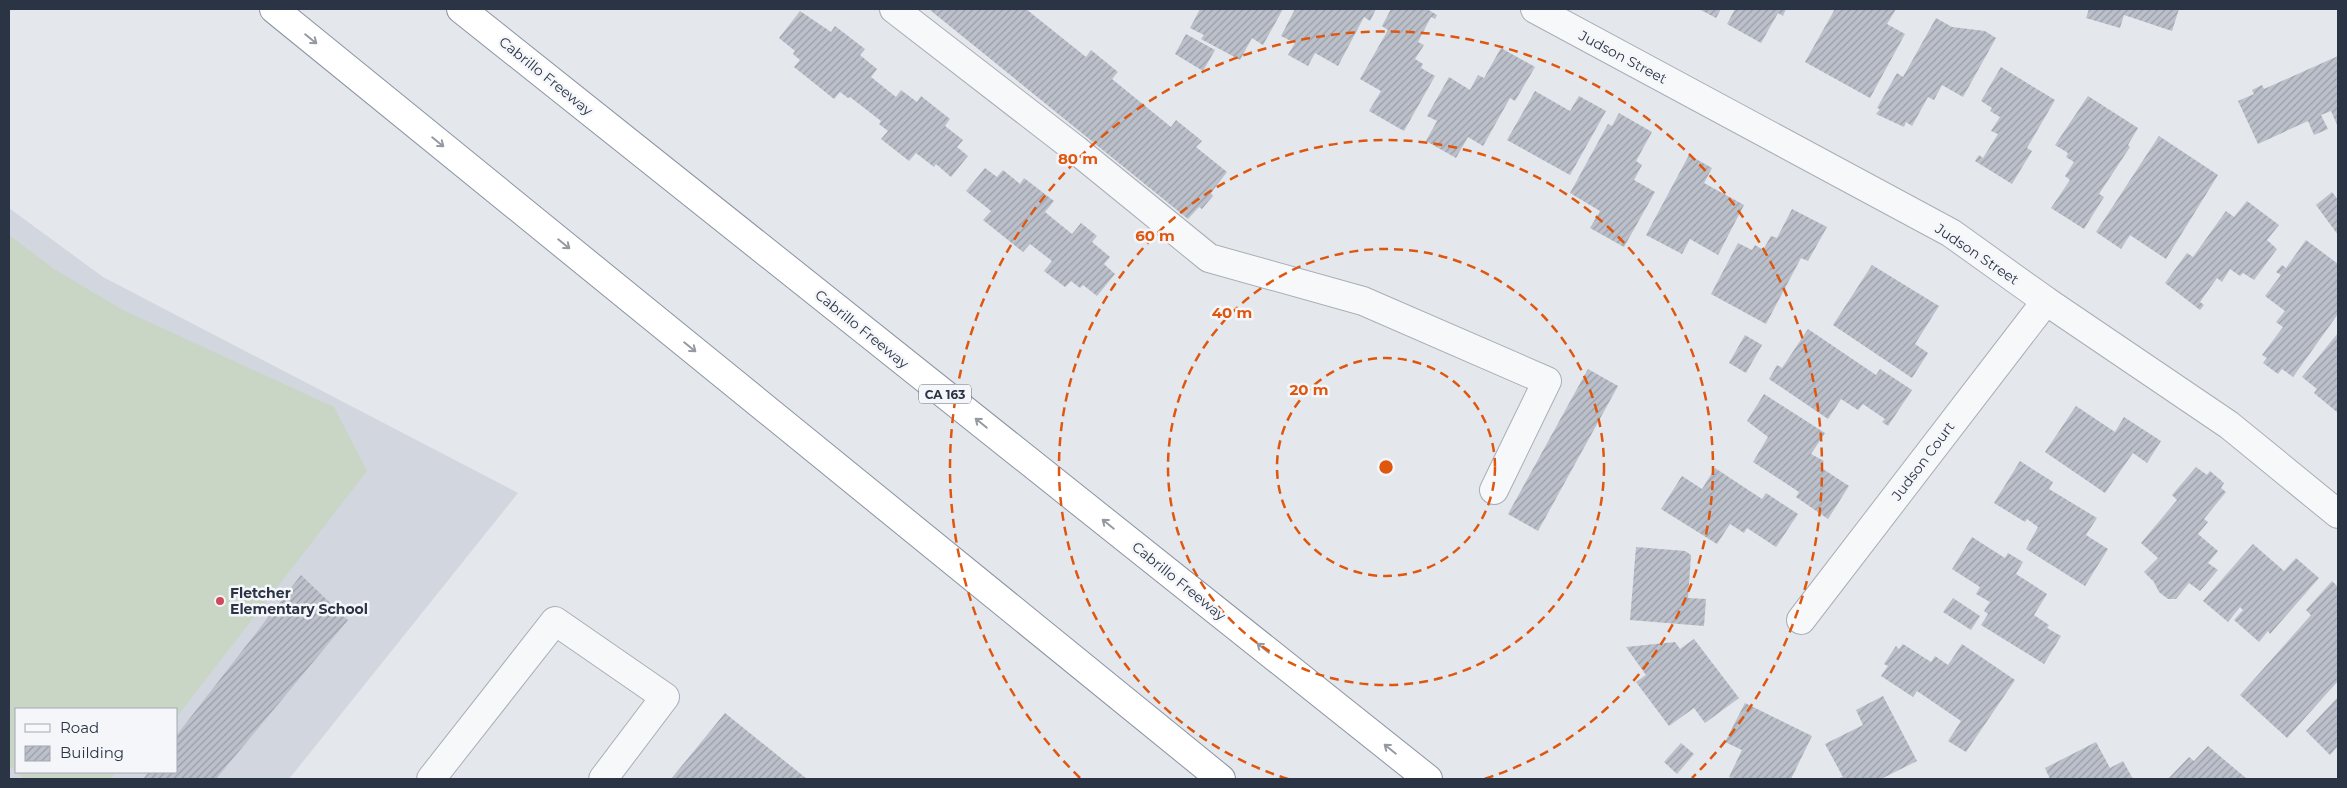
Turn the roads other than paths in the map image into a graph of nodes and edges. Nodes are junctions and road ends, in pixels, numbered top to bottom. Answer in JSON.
{"nodes":[{"id":1,"x":274,"y":9,"type":"edge"},
{"id":2,"x":461,"y":9,"type":"edge"},
{"id":3,"x":894,"y":9,"type":"edge"},
{"id":4,"x":1535,"y":9,"type":"edge"},
{"id":5,"x":2046,"y":301,"type":"junction"},
{"id":6,"x":1494,"y":490,"type":"dead end"},
{"id":7,"x":2338,"y":514,"type":"edge"},
{"id":8,"x":1801,"y":620,"type":"dead end"},
{"id":9,"x":431,"y":779,"type":"edge"},
{"id":10,"x":602,"y":779,"type":"edge"},
{"id":11,"x":1221,"y":779,"type":"edge"},
{"id":12,"x":1428,"y":779,"type":"edge"}],
"edges":[{"from":1,"to":11,"type":"highway","one_way":true},
{"from":12,"to":2,"type":"highway","name":"Cabrillo Freeway","number":"CA 163","one_way":true},
{"from":3,"to":6,"type":"street"},
{"from":4,"to":5,"type":"street","name":"Judson Street"},
{"from":5,"to":7,"type":"street","name":"Judson Street"},
{"from":5,"to":8,"type":"street","name":"Judson Court"},
{"from":9,"to":10,"type":"street"}]}
